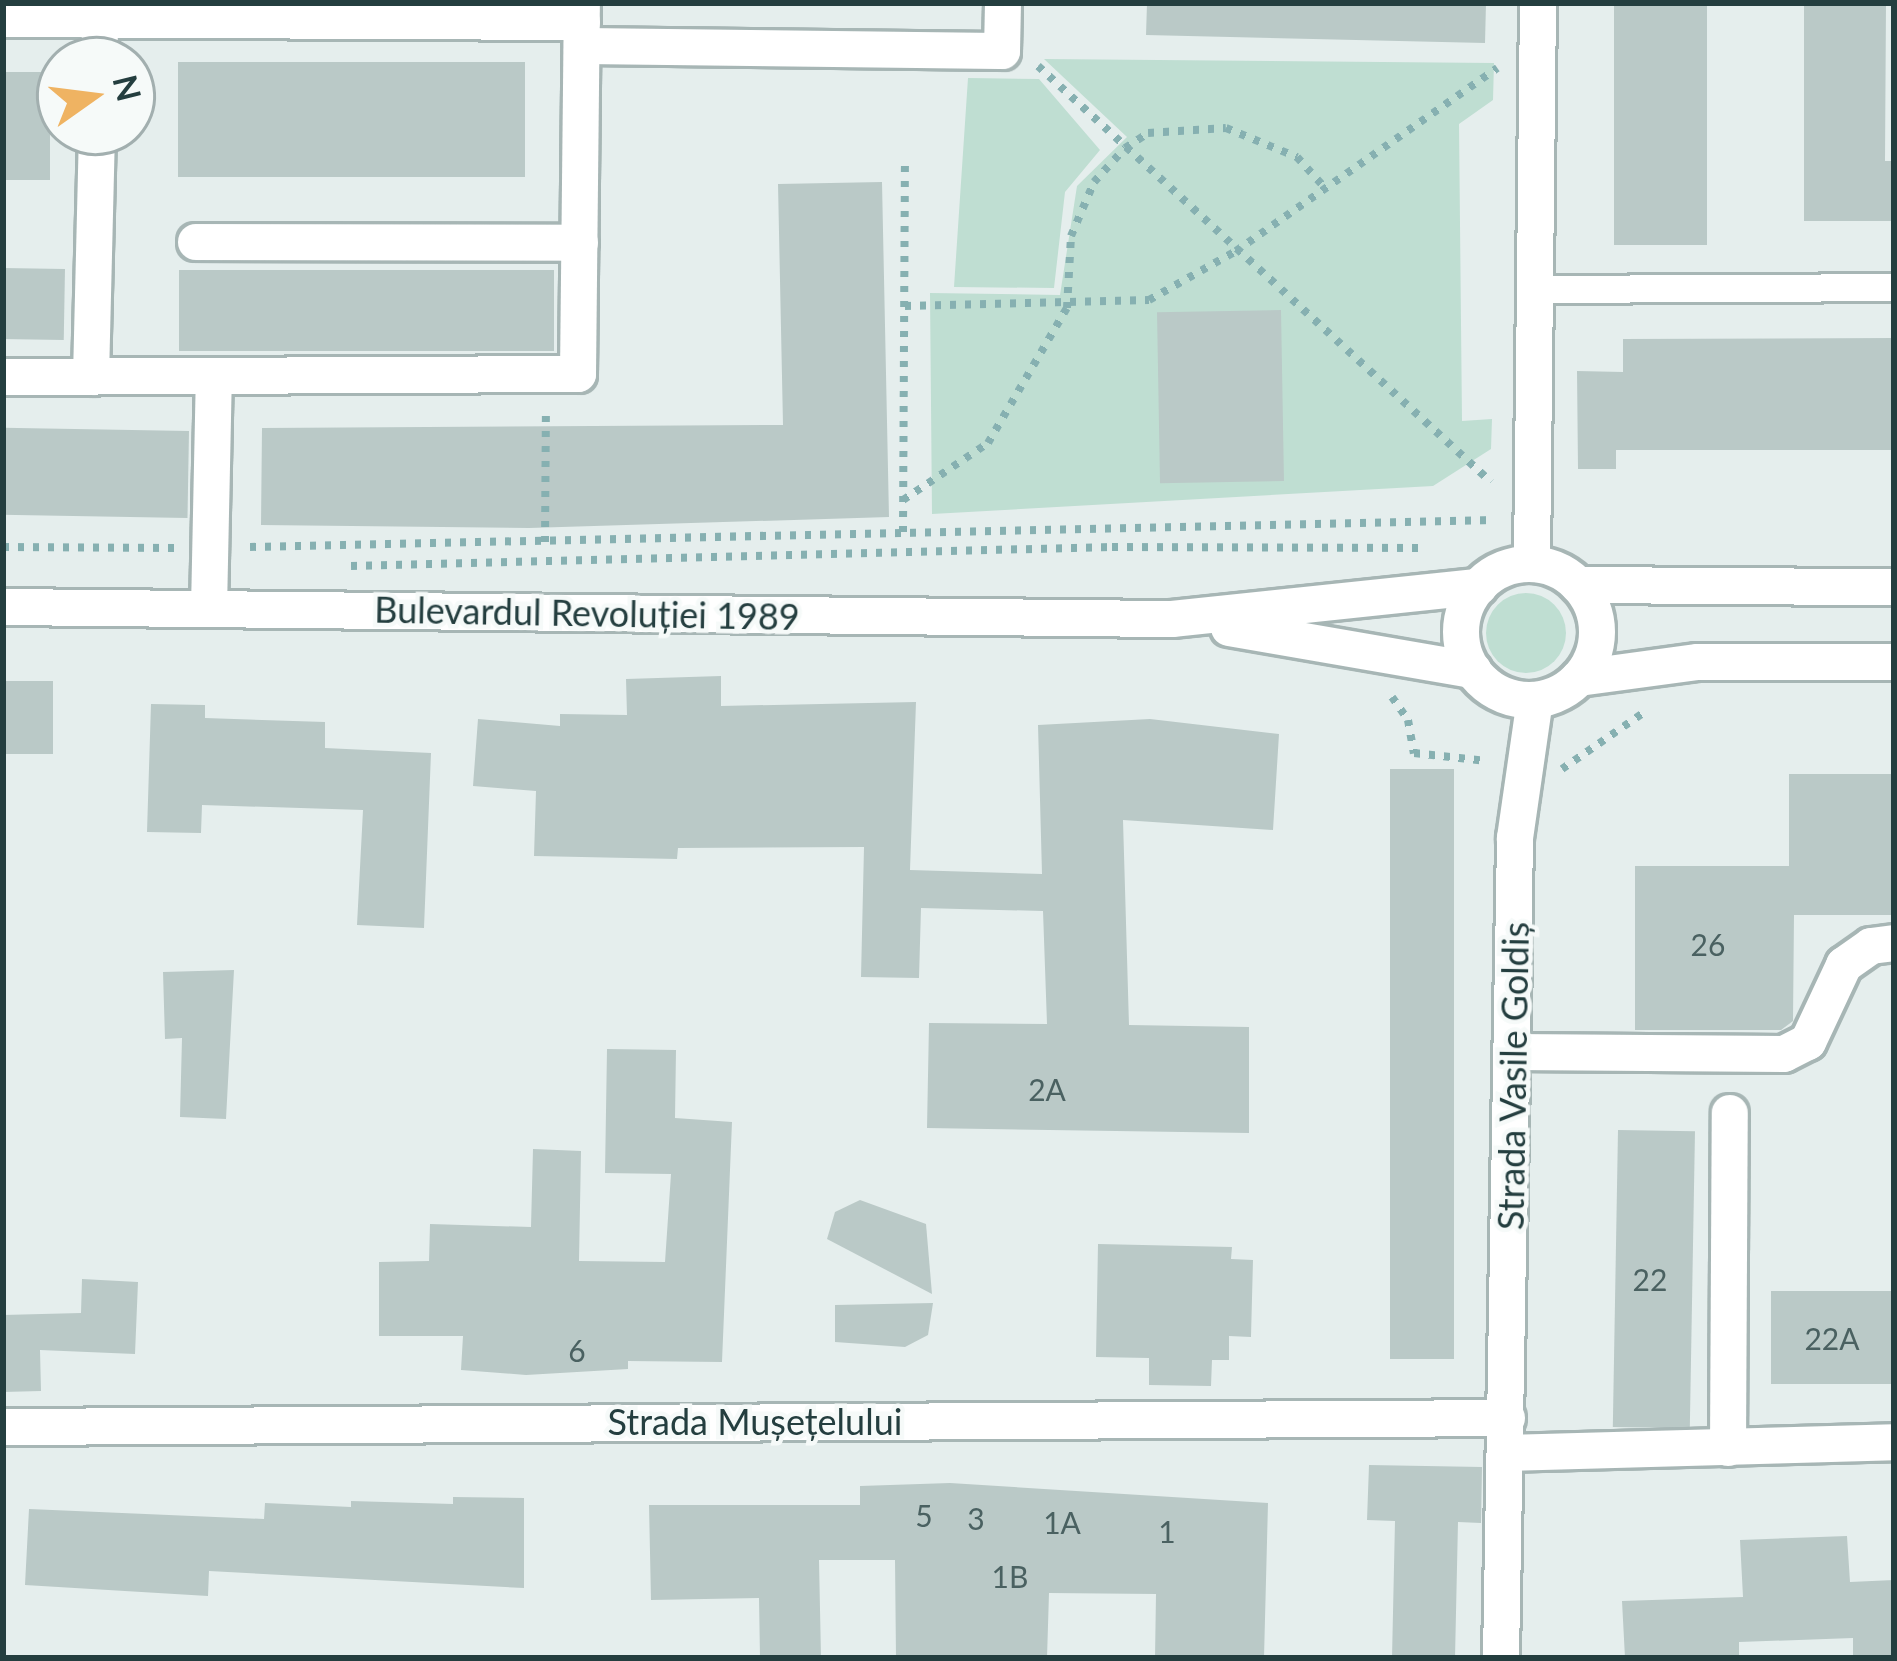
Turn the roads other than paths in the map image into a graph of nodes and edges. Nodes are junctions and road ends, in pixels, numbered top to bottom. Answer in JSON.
{"nodes":[{"id":1,"x":1003,"y":3,"type":"edge"},
{"id":2,"x":101,"y":11,"type":"edge"},
{"id":3,"x":3,"y":19,"type":"edge"},
{"id":4,"x":1538,"y":21,"type":"edge"},
{"id":5,"x":582,"y":24,"type":"edge"},
{"id":6,"x":97,"y":156,"type":"edge"},
{"id":7,"x":196,"y":242,"type":"dead end"},
{"id":8,"x":580,"y":243,"type":"junction"},
{"id":9,"x":1894,"y":287,"type":"edge"},
{"id":10,"x":1536,"y":289,"type":"junction"},
{"id":11,"x":214,"y":376,"type":"junction"},
{"id":12,"x":3,"y":377,"type":"edge"},
{"id":13,"x":91,"y":377,"type":"junction"},
{"id":14,"x":1532,"y":564,"type":"junction"},
{"id":15,"x":1578,"y":585,"type":"junction"},
{"id":16,"x":1478,"y":587,"type":"junction"},
{"id":17,"x":1894,"y":587,"type":"edge"},
{"id":18,"x":3,"y":607,"type":"edge"},
{"id":19,"x":209,"y":609,"type":"junction"},
{"id":20,"x":1172,"y":619,"type":"junction"},
{"id":21,"x":1894,"y":662,"type":"edge"},
{"id":22,"x":1473,"y":670,"type":"junction"},
{"id":23,"x":1579,"y":678,"type":"junction"},
{"id":24,"x":1535,"y":700,"type":"junction"},
{"id":25,"x":1894,"y":943,"type":"edge"},
{"id":26,"x":1514,"y":1052,"type":"junction"},
{"id":27,"x":1730,"y":1113,"type":"dead end"},
{"id":28,"x":3,"y":1427,"type":"edge"},
{"id":29,"x":1507,"y":1436,"type":"junction"},
{"id":30,"x":1894,"y":1442,"type":"edge"},
{"id":31,"x":1728,"y":1448,"type":"junction"},
{"id":32,"x":1502,"y":1658,"type":"edge"}],
"edges":[{"from":1,"to":5,"type":"street"},
{"from":2,"to":3,"type":"street"},
{"from":2,"to":5,"type":"street"},
{"from":4,"to":10,"type":"street"},
{"from":5,"to":8,"type":"street"},
{"from":6,"to":13,"type":"street"},
{"from":7,"to":8,"type":"street"},
{"from":8,"to":11,"type":"street"},
{"from":9,"to":10,"type":"lane"},
{"from":10,"to":14,"type":"street"},
{"from":11,"to":13,"type":"street"},
{"from":11,"to":19,"type":"street"},
{"from":12,"to":13,"type":"street"},
{"from":14,"to":15,"type":"street"},
{"from":14,"to":16,"type":"street"},
{"from":15,"to":17,"type":"street"},
{"from":15,"to":23,"type":"street"},
{"from":16,"to":20,"type":"street","name":"Bulevardul Revoluției 1989"},
{"from":16,"to":22,"type":"street"},
{"from":18,"to":19,"type":"street","name":"Bulevardul Revoluției 1989"},
{"from":19,"to":20,"type":"street","name":"Bulevardul Revoluției 1989"},
{"from":20,"to":22,"type":"street","name":"Bulevardul Revoluției 1989"},
{"from":21,"to":23,"type":"street"},
{"from":22,"to":24,"type":"street"},
{"from":23,"to":24,"type":"street"},
{"from":24,"to":26,"type":"street","name":"Strada Vasile Goldiș"},
{"from":25,"to":26,"type":"street"},
{"from":26,"to":29,"type":"street","name":"Strada Vasile Goldiș"},
{"from":27,"to":31,"type":"street"},
{"from":28,"to":29,"type":"street","name":"Strada Mușețelului"},
{"from":29,"to":31,"type":"street"},
{"from":29,"to":32,"type":"street","name":"Strada Vasile Goldiș"},
{"from":30,"to":31,"type":"street"}]}
